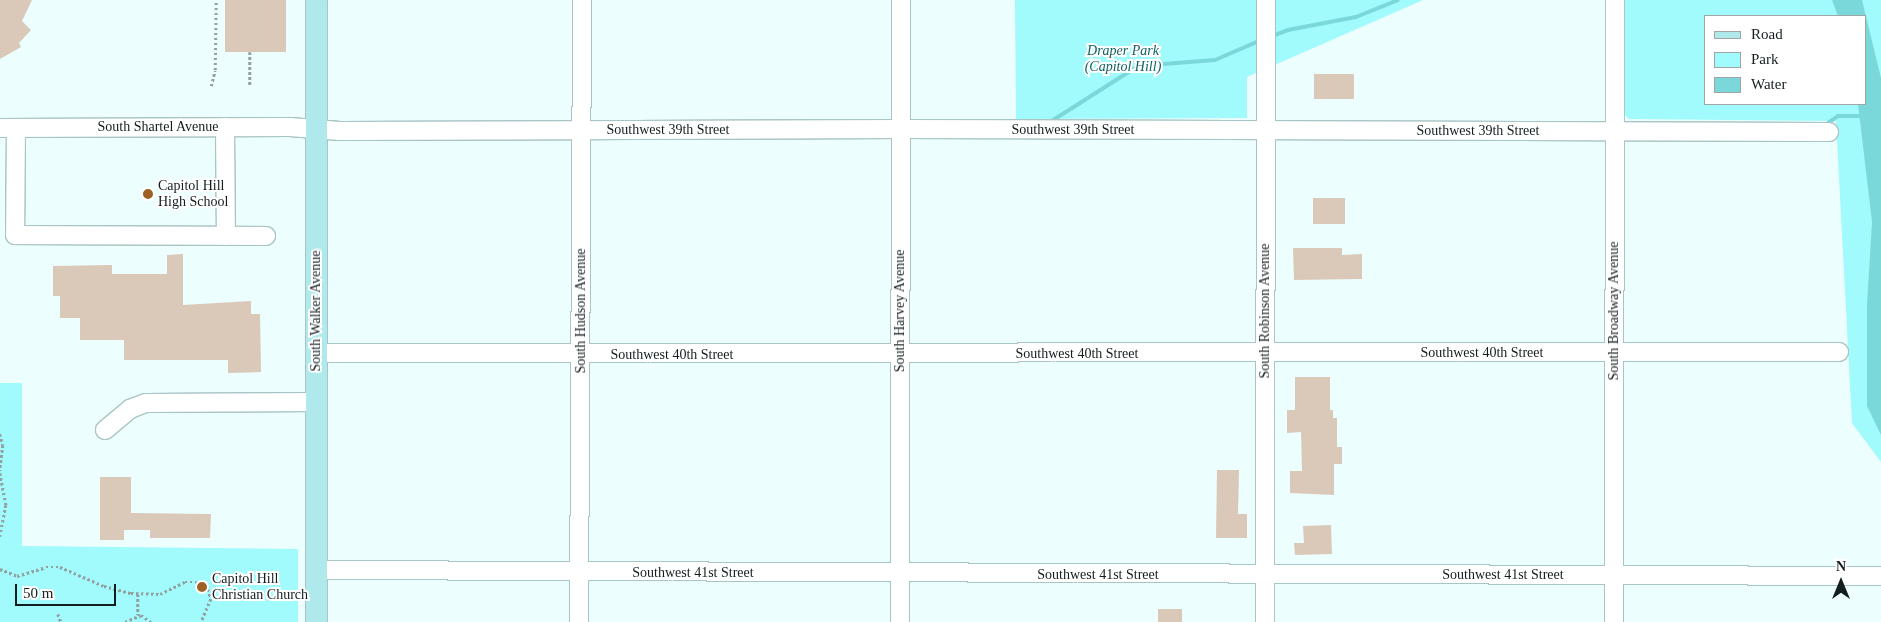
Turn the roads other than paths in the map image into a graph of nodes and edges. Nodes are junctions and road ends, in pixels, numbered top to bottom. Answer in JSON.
{"nodes":[{"id":1,"x":316,"y":0,"type":"edge"},
{"id":2,"x":582,"y":0,"type":"edge"},
{"id":3,"x":901,"y":0,"type":"edge"},
{"id":4,"x":1266,"y":0,"type":"edge"},
{"id":5,"x":1615,"y":0,"type":"edge"},
{"id":6,"x":225,"y":127,"type":"junction"},
{"id":7,"x":8,"y":128,"type":"edge"},
{"id":8,"x":316,"y":129,"type":"junction"},
{"id":9,"x":901,"y":129,"type":"junction"},
{"id":10,"x":582,"y":130,"type":"junction"},
{"id":11,"x":1614,"y":130,"type":"junction"},
{"id":12,"x":1266,"y":132,"type":"junction"},
{"id":13,"x":1829,"y":132,"type":"dead end"},
{"id":14,"x":226,"y":236,"type":"junction"},
{"id":15,"x":266,"y":236,"type":"dead end"},
{"id":16,"x":1614,"y":352,"type":"junction"},
{"id":17,"x":1839,"y":352,"type":"dead end"},
{"id":18,"x":316,"y":353,"type":"junction"},
{"id":19,"x":1265,"y":353,"type":"junction"},
{"id":20,"x":900,"y":354,"type":"junction"},
{"id":21,"x":581,"y":355,"type":"junction"},
{"id":22,"x":316,"y":402,"type":"junction"},
{"id":23,"x":105,"y":430,"type":"dead end"},
{"id":24,"x":315,"y":570,"type":"junction"},
{"id":25,"x":578,"y":573,"type":"junction"},
{"id":26,"x":900,"y":574,"type":"junction"},
{"id":27,"x":1265,"y":576,"type":"junction"},
{"id":28,"x":1614,"y":576,"type":"junction"},
{"id":29,"x":1881,"y":576,"type":"edge"},
{"id":30,"x":316,"y":622,"type":"edge"},
{"id":31,"x":579,"y":622,"type":"edge"},
{"id":32,"x":900,"y":622,"type":"edge"},
{"id":33,"x":1265,"y":622,"type":"edge"},
{"id":34,"x":1614,"y":622,"type":"edge"}],
"edges":[{"from":1,"to":8,"type":"main road","name":"South Walker Avenue"},
{"from":2,"to":10,"type":"street","name":"South Hudson Avenue"},
{"from":3,"to":9,"type":"street","name":"South Harvey Avenue"},
{"from":4,"to":12,"type":"street","name":"South Robinson Avenue"},
{"from":5,"to":11,"type":"street","name":"South Broadway Avenue"},
{"from":6,"to":7,"type":"street","name":"South Shartel Avenue"},
{"from":6,"to":8,"type":"street","name":"South Shartel Avenue"},
{"from":6,"to":14,"type":"street"},
{"from":7,"to":14,"type":"street"},
{"from":8,"to":10,"type":"street","name":"Southwest 39th Street"},
{"from":8,"to":18,"type":"main road","name":"South Walker Avenue"},
{"from":9,"to":10,"type":"street","name":"Southwest 39th Street"},
{"from":9,"to":12,"type":"street","name":"Southwest 39th Street"},
{"from":9,"to":20,"type":"street","name":"South Harvey Avenue"},
{"from":10,"to":21,"type":"street","name":"South Hudson Avenue"},
{"from":11,"to":12,"type":"street","name":"Southwest 39th Street"},
{"from":11,"to":13,"type":"street","name":"Southwest 39th Street"},
{"from":11,"to":16,"type":"street","name":"South Broadway Avenue"},
{"from":12,"to":19,"type":"street","name":"South Robinson Avenue"},
{"from":14,"to":15,"type":"street"},
{"from":16,"to":17,"type":"street","name":"Southwest 40th Street"},
{"from":16,"to":19,"type":"street","name":"Southwest 40th Street"},
{"from":16,"to":28,"type":"street","name":"South Broadway Avenue"},
{"from":18,"to":21,"type":"street","name":"Southwest 40th Street"},
{"from":18,"to":22,"type":"main road","name":"South Walker Avenue"},
{"from":19,"to":20,"type":"street","name":"Southwest 40th Street"},
{"from":19,"to":27,"type":"street","name":"South Robinson Avenue"},
{"from":20,"to":21,"type":"street","name":"Southwest 40th Street"},
{"from":20,"to":26,"type":"street","name":"South Harvey Avenue"},
{"from":21,"to":25,"type":"street","name":"South Hudson Avenue"},
{"from":22,"to":23,"type":"street"},
{"from":22,"to":24,"type":"main road","name":"South Walker Avenue"},
{"from":24,"to":25,"type":"street","name":"Southwest 41st Street"},
{"from":24,"to":30,"type":"main road","name":"South Walker Avenue"},
{"from":25,"to":26,"type":"street","name":"Southwest 41st Street"},
{"from":25,"to":31,"type":"street","name":"South Hudson Avenue"},
{"from":26,"to":27,"type":"street","name":"Southwest 41st Street"},
{"from":26,"to":32,"type":"street","name":"South Harvey Avenue"},
{"from":27,"to":28,"type":"street","name":"Southwest 41st Street"},
{"from":27,"to":33,"type":"street","name":"South Robinson Avenue"},
{"from":28,"to":29,"type":"street","name":"Southwest 41st Street"},
{"from":28,"to":34,"type":"street","name":"South Broadway Avenue"}]}
